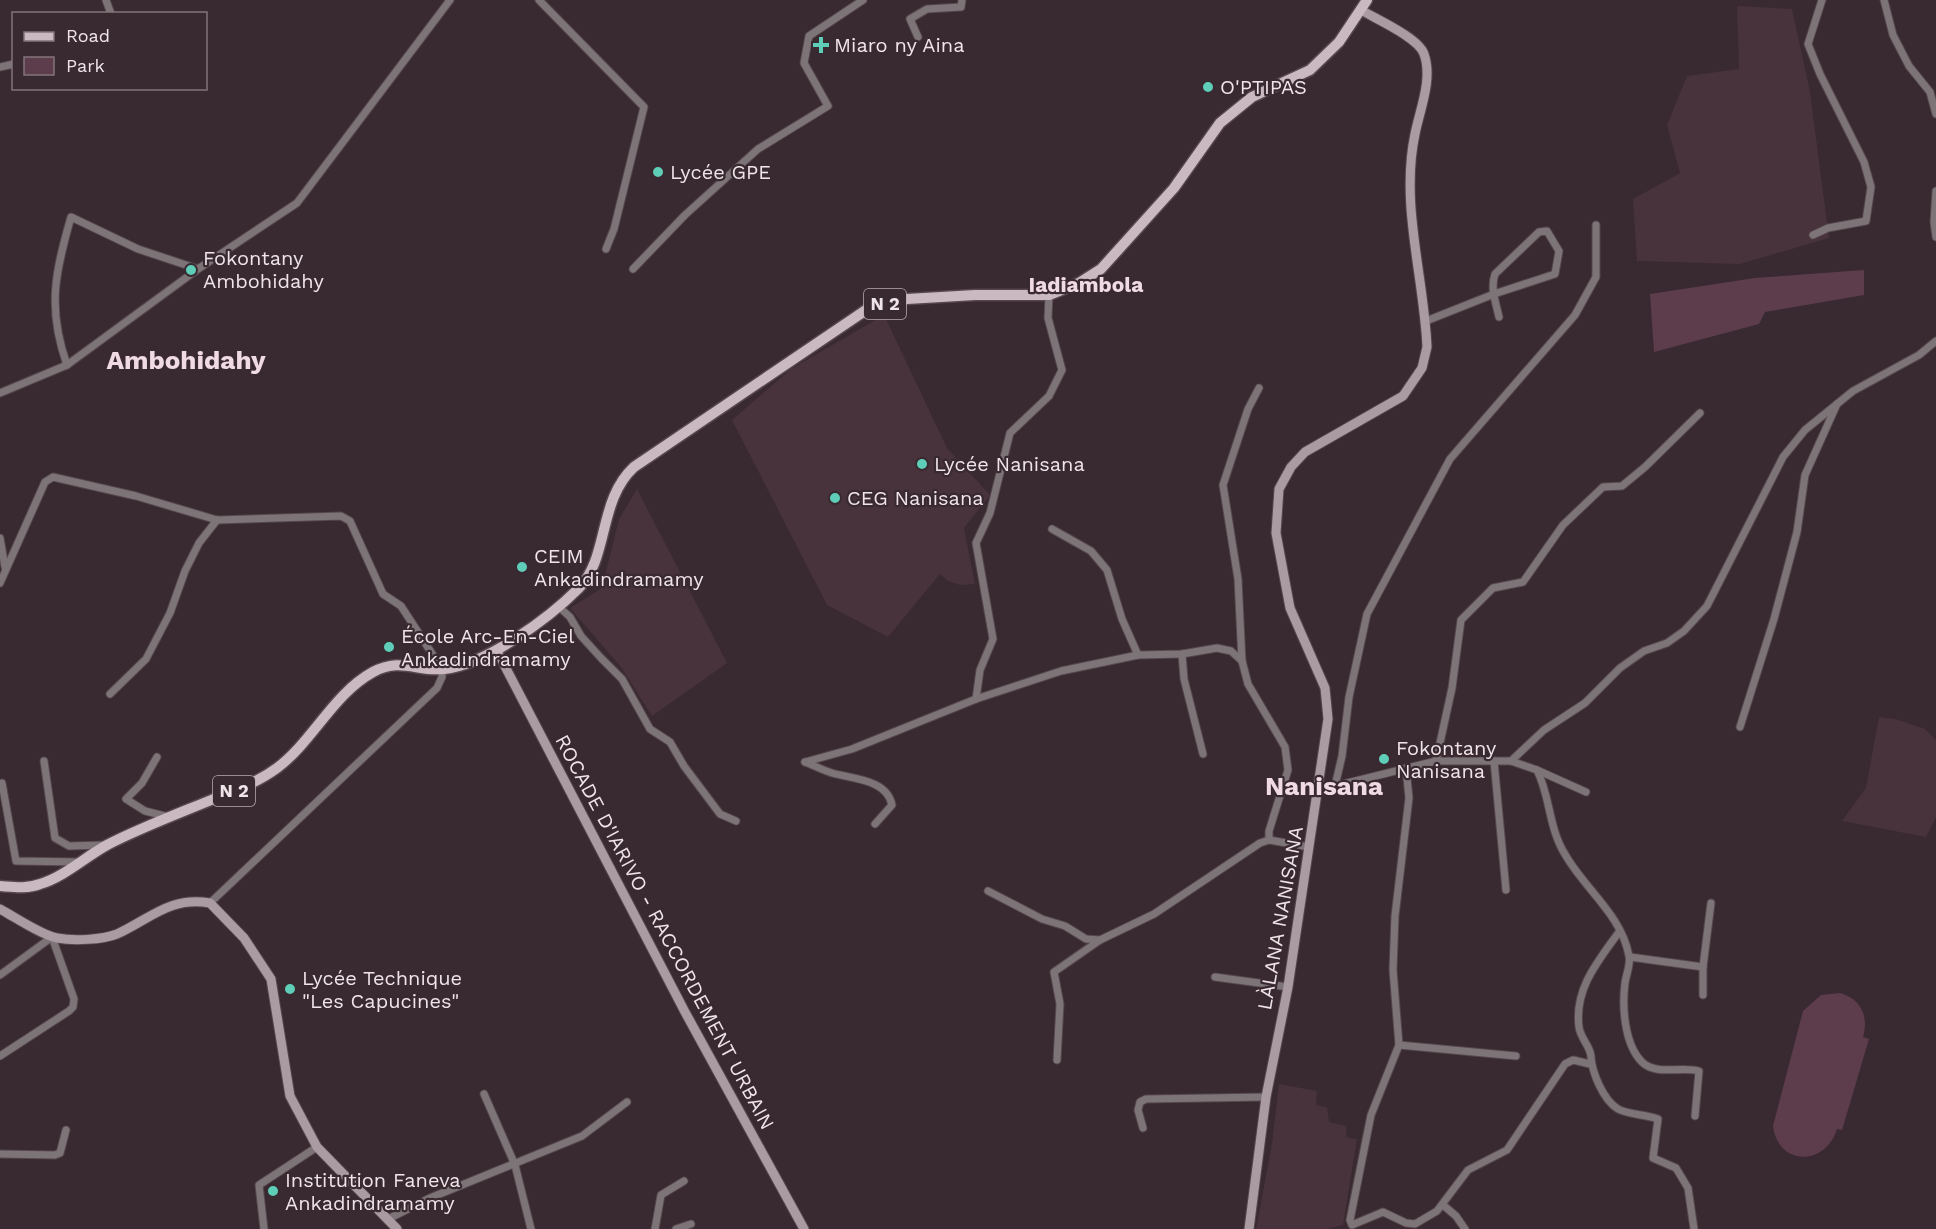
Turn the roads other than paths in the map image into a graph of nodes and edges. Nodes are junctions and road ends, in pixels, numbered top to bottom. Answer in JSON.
{"nodes":[{"id":1,"x":450,"y":0,"type":"edge"},
{"id":2,"x":539,"y":0,"type":"edge"},
{"id":3,"x":863,"y":0,"type":"edge"},
{"id":4,"x":962,"y":0,"type":"edge"},
{"id":5,"x":1822,"y":0,"type":"edge"},
{"id":6,"x":1884,"y":0,"type":"edge"},
{"id":7,"x":1364,"y":5,"type":"edge"},
{"id":8,"x":918,"y":37,"type":"dead end"},
{"id":9,"x":1936,"y":114,"type":"edge"},
{"id":10,"x":1936,"y":191,"type":"edge"},
{"id":11,"x":1596,"y":225,"type":"dead end"},
{"id":12,"x":1813,"y":235,"type":"dead end"},
{"id":13,"x":1936,"y":237,"type":"edge"},
{"id":14,"x":606,"y":249,"type":"dead end"},
{"id":15,"x":198,"y":269,"type":"junction"},
{"id":16,"x":633,"y":269,"type":"dead end"},
{"id":17,"x":1494,"y":294,"type":"junction"},
{"id":18,"x":1049,"y":296,"type":"junction"},
{"id":19,"x":1500,"y":317,"type":"dead end"},
{"id":20,"x":1426,"y":321,"type":"junction"},
{"id":21,"x":1936,"y":341,"type":"edge"},
{"id":22,"x":67,"y":365,"type":"junction"},
{"id":23,"x":1259,"y":387,"type":"dead end"},
{"id":24,"x":0,"y":393,"type":"edge"},
{"id":25,"x":1838,"y":402,"type":"junction"},
{"id":26,"x":1700,"y":413,"type":"dead end"},
{"id":27,"x":217,"y":520,"type":"junction"},
{"id":28,"x":1052,"y":529,"type":"dead end"},
{"id":29,"x":0,"y":538,"type":"edge"},
{"id":30,"x":5,"y":567,"type":"junction"},
{"id":31,"x":0,"y":583,"type":"edge"},
{"id":32,"x":558,"y":606,"type":"junction"},
{"id":33,"x":497,"y":651,"type":"junction"},
{"id":34,"x":1182,"y":654,"type":"junction"},
{"id":35,"x":1138,"y":655,"type":"junction"},
{"id":36,"x":1242,"y":661,"type":"junction"},
{"id":37,"x":442,"y":669,"type":"junction"},
{"id":38,"x":110,"y":694,"type":"dead end"},
{"id":39,"x":976,"y":699,"type":"junction"},
{"id":40,"x":1740,"y":726,"type":"dead end"},
{"id":41,"x":1203,"y":754,"type":"dead end"},
{"id":42,"x":157,"y":757,"type":"dead end"},
{"id":43,"x":44,"y":761,"type":"dead end"},
{"id":44,"x":1436,"y":761,"type":"junction"},
{"id":45,"x":1494,"y":761,"type":"junction"},
{"id":46,"x":1511,"y":761,"type":"junction"},
{"id":47,"x":1406,"y":768,"type":"junction"},
{"id":48,"x":1537,"y":770,"type":"junction"},
{"id":49,"x":2,"y":783,"type":"dead end"},
{"id":50,"x":1335,"y":786,"type":"junction"},
{"id":51,"x":1586,"y":792,"type":"dead end"},
{"id":52,"x":1319,"y":793,"type":"junction"},
{"id":53,"x":170,"y":817,"type":"junction"},
{"id":54,"x":736,"y":821,"type":"dead end"},
{"id":55,"x":875,"y":824,"type":"dead end"},
{"id":56,"x":1269,"y":840,"type":"junction"},
{"id":57,"x":108,"y":845,"type":"junction"},
{"id":58,"x":1309,"y":847,"type":"junction"},
{"id":59,"x":78,"y":862,"type":"junction"},
{"id":60,"x":0,"y":885,"type":"edge"},
{"id":61,"x":1506,"y":890,"type":"dead end"},
{"id":62,"x":988,"y":891,"type":"dead end"},
{"id":63,"x":210,"y":903,"type":"junction"},
{"id":64,"x":1711,"y":903,"type":"dead end"},
{"id":65,"x":0,"y":909,"type":"edge"},
{"id":66,"x":1619,"y":932,"type":"junction"},
{"id":67,"x":52,"y":937,"type":"junction"},
{"id":68,"x":1100,"y":940,"type":"junction"},
{"id":69,"x":1630,"y":957,"type":"junction"},
{"id":70,"x":1703,"y":967,"type":"junction"},
{"id":71,"x":0,"y":975,"type":"edge"},
{"id":72,"x":1215,"y":977,"type":"dead end"},
{"id":73,"x":1288,"y":987,"type":"junction"},
{"id":74,"x":1703,"y":995,"type":"dead end"},
{"id":75,"x":1399,"y":1045,"type":"junction"},
{"id":76,"x":0,"y":1056,"type":"edge"},
{"id":77,"x":1516,"y":1056,"type":"dead end"},
{"id":78,"x":1057,"y":1060,"type":"dead end"},
{"id":79,"x":1590,"y":1064,"type":"junction"},
{"id":80,"x":484,"y":1094,"type":"dead end"},
{"id":81,"x":1266,"y":1097,"type":"junction"},
{"id":82,"x":627,"y":1102,"type":"dead end"},
{"id":83,"x":1695,"y":1116,"type":"dead end"},
{"id":84,"x":1143,"y":1128,"type":"dead end"},
{"id":85,"x":66,"y":1130,"type":"dead end"},
{"id":86,"x":317,"y":1147,"type":"junction"},
{"id":87,"x":0,"y":1154,"type":"edge"},
{"id":88,"x":515,"y":1165,"type":"junction"},
{"id":89,"x":684,"y":1181,"type":"dead end"},
{"id":90,"x":1443,"y":1205,"type":"junction"},
{"id":91,"x":388,"y":1219,"type":"junction"},
{"id":92,"x":691,"y":1224,"type":"dead end"},
{"id":93,"x":264,"y":1229,"type":"edge"},
{"id":94,"x":397,"y":1229,"type":"edge"},
{"id":95,"x":531,"y":1229,"type":"edge"},
{"id":96,"x":655,"y":1229,"type":"edge"},
{"id":97,"x":675,"y":1229,"type":"edge"},
{"id":98,"x":804,"y":1229,"type":"edge"},
{"id":99,"x":1249,"y":1229,"type":"edge"},
{"id":100,"x":1346,"y":1229,"type":"edge"},
{"id":101,"x":1351,"y":1229,"type":"edge"},
{"id":102,"x":1465,"y":1229,"type":"edge"},
{"id":103,"x":1694,"y":1229,"type":"edge"}],
"edges":[{"from":1,"to":15,"type":"street"},
{"from":2,"to":14,"type":"street"},
{"from":3,"to":16,"type":"street"},
{"from":4,"to":8,"type":"street"},
{"from":5,"to":12,"type":"street"},
{"from":6,"to":9,"type":"street"},
{"from":7,"to":18,"type":"main road","number":"N 2"},
{"from":7,"to":20,"type":"street","name":"LÀLANA NANISANA"},
{"from":10,"to":13,"type":"street"},
{"from":11,"to":50,"type":"street"},
{"from":15,"to":22,"type":"street"},
{"from":15,"to":22,"type":"street"},
{"from":17,"to":17,"type":"street"},
{"from":17,"to":19,"type":"street"},
{"from":17,"to":20,"type":"street"},
{"from":18,"to":32,"type":"main road","number":"N 2"},
{"from":18,"to":39,"type":"street"},
{"from":20,"to":52,"type":"street","name":"LÀLANA NANISANA"},
{"from":21,"to":25,"type":"street"},
{"from":22,"to":24,"type":"street"},
{"from":23,"to":36,"type":"street"},
{"from":25,"to":40,"type":"street"},
{"from":25,"to":46,"type":"street"},
{"from":26,"to":44,"type":"street"},
{"from":27,"to":30,"type":"street"},
{"from":27,"to":37,"type":"street"},
{"from":27,"to":38,"type":"street"},
{"from":28,"to":35,"type":"street"},
{"from":29,"to":30,"type":"street"},
{"from":30,"to":31,"type":"street"},
{"from":32,"to":33,"type":"main road","number":"N 2"},
{"from":32,"to":54,"type":"street"},
{"from":33,"to":37,"type":"main road","number":"N 2"},
{"from":33,"to":98,"type":"street","name":"ROCADE D'IARIVO - RACCORDEMENT URBAIN"},
{"from":34,"to":35,"type":"street"},
{"from":34,"to":36,"type":"street"},
{"from":34,"to":41,"type":"street"},
{"from":35,"to":39,"type":"street"},
{"from":36,"to":56,"type":"street"},
{"from":37,"to":53,"type":"main road","number":"N 2"},
{"from":37,"to":63,"type":"street"},
{"from":39,"to":55,"type":"street"},
{"from":42,"to":53,"type":"street"},
{"from":43,"to":57,"type":"street"},
{"from":44,"to":45,"type":"street"},
{"from":44,"to":47,"type":"street"},
{"from":45,"to":46,"type":"street"},
{"from":45,"to":61,"type":"street"},
{"from":46,"to":48,"type":"street"},
{"from":47,"to":50,"type":"street"},
{"from":47,"to":75,"type":"street"},
{"from":48,"to":51,"type":"street"},
{"from":48,"to":66,"type":"street"},
{"from":49,"to":59,"type":"street"},
{"from":50,"to":52,"type":"street"},
{"from":52,"to":58,"type":"street","name":"LÀLANA NANISANA"},
{"from":53,"to":57,"type":"main road","number":"N 2"},
{"from":56,"to":58,"type":"street"},
{"from":56,"to":68,"type":"street"},
{"from":57,"to":59,"type":"main road","number":"N 2"},
{"from":58,"to":73,"type":"street","name":"LÀLANA NANISANA"},
{"from":59,"to":60,"type":"main road","number":"N 2"},
{"from":62,"to":68,"type":"street"},
{"from":63,"to":67,"type":"street"},
{"from":63,"to":86,"type":"street"},
{"from":64,"to":70,"type":"street"},
{"from":65,"to":67,"type":"street"},
{"from":66,"to":69,"type":"street"},
{"from":66,"to":79,"type":"street"},
{"from":67,"to":71,"type":"street"},
{"from":67,"to":76,"type":"street"},
{"from":68,"to":78,"type":"street"},
{"from":69,"to":70,"type":"street"},
{"from":69,"to":83,"type":"street"},
{"from":70,"to":74,"type":"street"},
{"from":72,"to":73,"type":"street"},
{"from":73,"to":81,"type":"street","name":"LÀLANA NANISANA"},
{"from":75,"to":77,"type":"street"},
{"from":75,"to":90,"type":"street"},
{"from":79,"to":90,"type":"street"},
{"from":79,"to":103,"type":"street"},
{"from":80,"to":88,"type":"street"},
{"from":81,"to":84,"type":"street"},
{"from":81,"to":99,"type":"street","name":"LÀLANA NANISANA"},
{"from":82,"to":88,"type":"street"},
{"from":85,"to":87,"type":"street"},
{"from":86,"to":91,"type":"street"},
{"from":86,"to":93,"type":"street"},
{"from":88,"to":91,"type":"street"},
{"from":88,"to":95,"type":"street"},
{"from":89,"to":96,"type":"street"},
{"from":90,"to":102,"type":"street"},
{"from":91,"to":94,"type":"street"},
{"from":92,"to":97,"type":"street"},
{"from":100,"to":101,"type":"street"}]}
